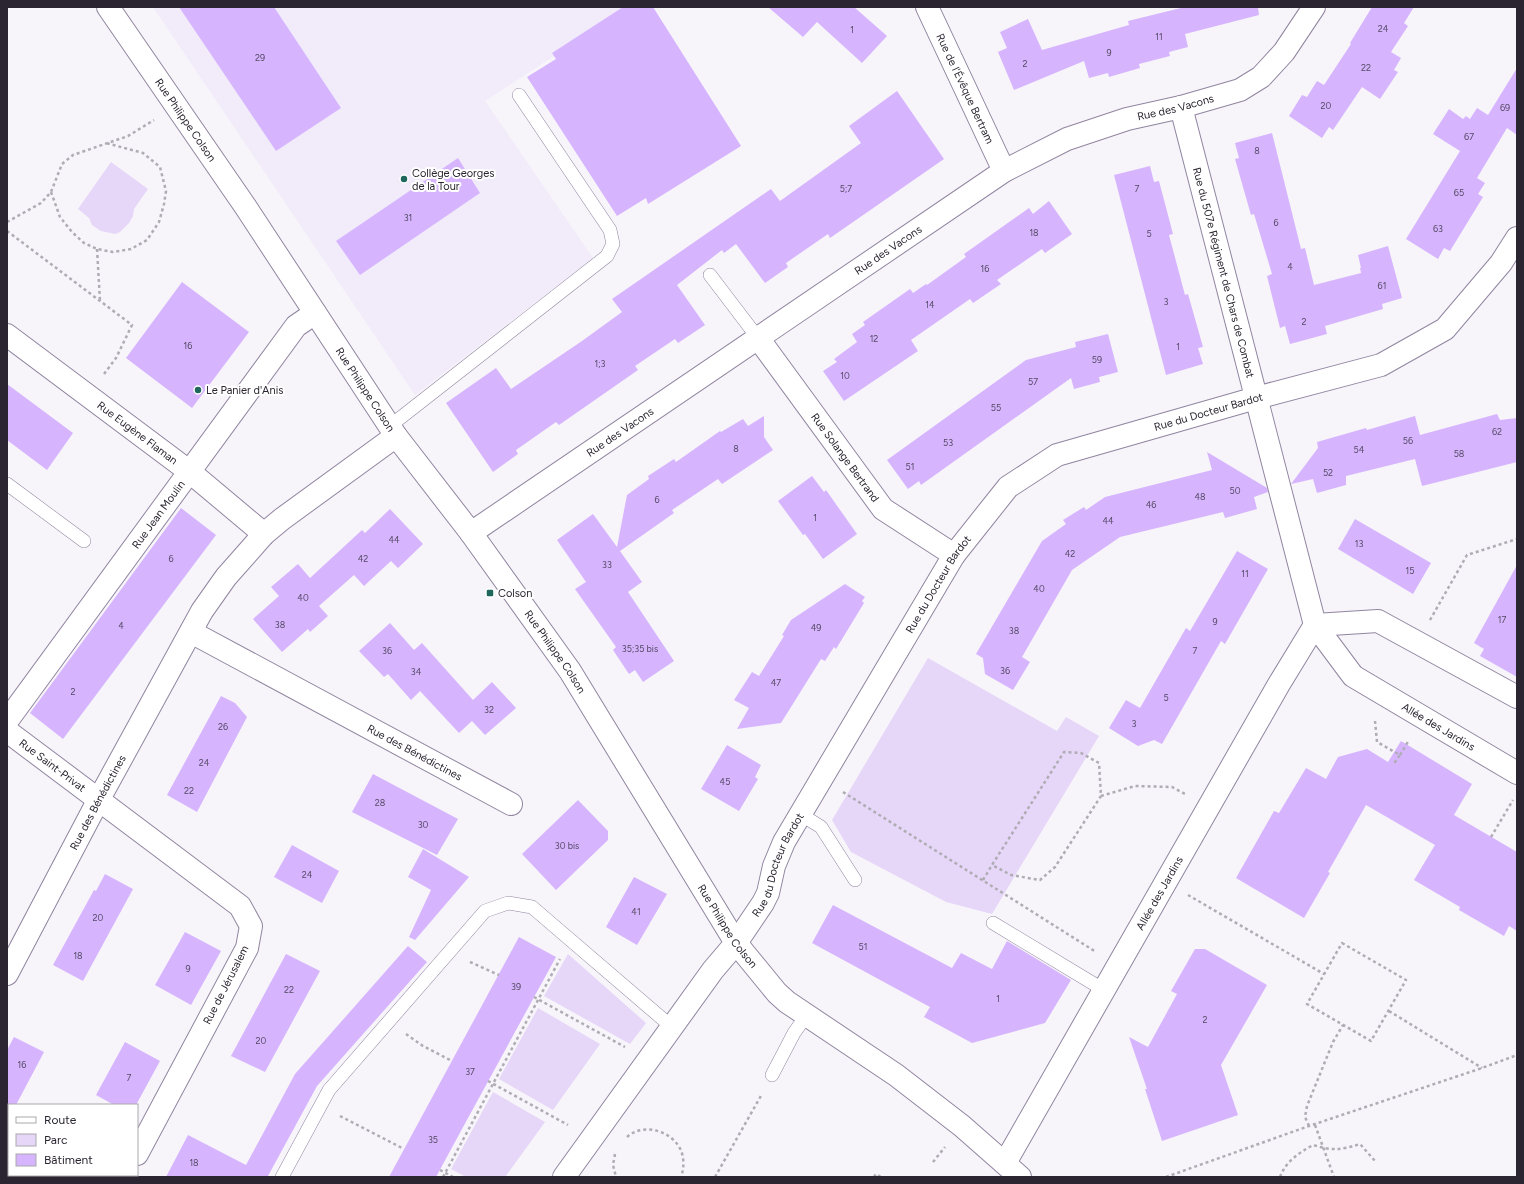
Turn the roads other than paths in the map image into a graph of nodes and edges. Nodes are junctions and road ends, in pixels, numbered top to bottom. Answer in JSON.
{"nodes":[{"id":1,"x":108,"y":7,"type":"edge"},
{"id":2,"x":927,"y":7,"type":"edge"},
{"id":3,"x":1314,"y":7,"type":"edge"},
{"id":4,"x":519,"y":95,"type":"dead end"},
{"id":5,"x":1181,"y":107,"type":"junction"},
{"id":6,"x":1004,"y":171,"type":"junction"},
{"id":7,"x":1517,"y":238,"type":"edge"},
{"id":8,"x":710,"y":275,"type":"dead end"},
{"id":9,"x":315,"y":314,"type":"junction"},
{"id":10,"x":7,"y":335,"type":"edge"},
{"id":11,"x":758,"y":338,"type":"junction"},
{"id":12,"x":1256,"y":398,"type":"junction"},
{"id":13,"x":393,"y":431,"type":"junction"},
{"id":14,"x":190,"y":472,"type":"junction"},
{"id":15,"x":7,"y":484,"type":"edge"},
{"id":16,"x":471,"y":533,"type":"junction"},
{"id":17,"x":264,"y":534,"type":"junction"},
{"id":18,"x":84,"y":541,"type":"dead end"},
{"id":19,"x":954,"y":554,"type":"junction"},
{"id":20,"x":1316,"y":625,"type":"junction"},
{"id":21,"x":191,"y":632,"type":"junction"},
{"id":22,"x":1517,"y":698,"type":"edge"},
{"id":23,"x":7,"y":721,"type":"edge"},
{"id":24,"x":7,"y":731,"type":"edge"},
{"id":25,"x":1517,"y":773,"type":"edge"},
{"id":26,"x":99,"y":799,"type":"junction"},
{"id":27,"x":511,"y":804,"type":"dead end"},
{"id":28,"x":800,"y":814,"type":"junction"},
{"id":29,"x":855,"y":880,"type":"dead end"},
{"id":30,"x":993,"y":923,"type":"dead end"},
{"id":31,"x":736,"y":943,"type":"junction"},
{"id":32,"x":7,"y":974,"type":"edge"},
{"id":33,"x":1104,"y":990,"type":"junction"},
{"id":34,"x":806,"y":1016,"type":"junction"},
{"id":35,"x":672,"y":1027,"type":"junction"},
{"id":36,"x":772,"y":1075,"type":"road end"},
{"id":37,"x":138,"y":1152,"type":"edge"},
{"id":38,"x":1013,"y":1170,"type":"edge"},
{"id":39,"x":282,"y":1177,"type":"edge"},
{"id":40,"x":564,"y":1177,"type":"edge"}],
"edges":[{"from":1,"to":9,"type":"street","name":"Rue Philippe Colson"},
{"from":2,"to":6,"type":"street","name":"Rue de l'Évêque Bertram"},
{"from":3,"to":5,"type":"street","name":"Rue des Vacons"},
{"from":4,"to":13,"type":"lane"},
{"from":5,"to":6,"type":"street","name":"Rue des Vacons"},
{"from":5,"to":12,"type":"street","name":"Rue du 507e Régiment de Chars de Combat"},
{"from":6,"to":11,"type":"street","name":"Rue des Vacons"},
{"from":7,"to":12,"type":"street","name":"Rue du Docteur Bardot"},
{"from":8,"to":11,"type":"lane"},
{"from":9,"to":13,"type":"street","name":"Rue Philippe Colson"},
{"from":9,"to":14,"type":"street","name":"Rue Jean Moulin"},
{"from":10,"to":14,"type":"street","name":"Rue Eugène Flaman"},
{"from":11,"to":16,"type":"street","name":"Rue des Vacons"},
{"from":11,"to":19,"type":"street","name":"Rue Solange Bertrand"},
{"from":12,"to":19,"type":"street","name":"Rue du Docteur Bardot"},
{"from":12,"to":20,"type":"street","name":"Rue du 507e Régiment de Chars de Combat"},
{"from":13,"to":16,"type":"street","name":"Rue Philippe Colson"},
{"from":13,"to":17,"type":"street","name":"Rue des Bénédictines"},
{"from":14,"to":17,"type":"street","name":"Rue Eugène Flaman"},
{"from":14,"to":23,"type":"street","name":"Rue Jean Moulin"},
{"from":15,"to":18,"type":"lane"},
{"from":16,"to":31,"type":"street","name":"Rue Philippe Colson"},
{"from":17,"to":21,"type":"street","name":"Rue des Bénédictines"},
{"from":19,"to":28,"type":"street","name":"Rue du Docteur Bardot"},
{"from":20,"to":22,"type":"street"},
{"from":20,"to":25,"type":"street","name":"Allée des Jardins"},
{"from":20,"to":33,"type":"street","name":"Allée des Jardins"},
{"from":21,"to":26,"type":"street","name":"Rue des Bénédictines"},
{"from":21,"to":27,"type":"street","name":"Rue des Bénédictines"},
{"from":24,"to":26,"type":"street","name":"Rue Saint-Privat"},
{"from":26,"to":32,"type":"street","name":"Rue des Bénédictines"},
{"from":26,"to":37,"type":"street","name":"Rue de Jérusalem"},
{"from":28,"to":29,"type":"lane"},
{"from":28,"to":31,"type":"street","name":"Rue du Docteur Bardot"},
{"from":30,"to":33,"type":"lane"},
{"from":31,"to":34,"type":"street","name":"Rue Philippe Colson"},
{"from":31,"to":35,"type":"street","name":"Rue du Docteur Bardot"},
{"from":33,"to":38,"type":"street","name":"Allée des Jardins"},
{"from":34,"to":36,"type":"lane"},
{"from":34,"to":38,"type":"street","name":"Rue Philippe Colson"},
{"from":35,"to":39,"type":"lane"},
{"from":35,"to":40,"type":"street","name":"Rue du Docteur Bardot"}]}
